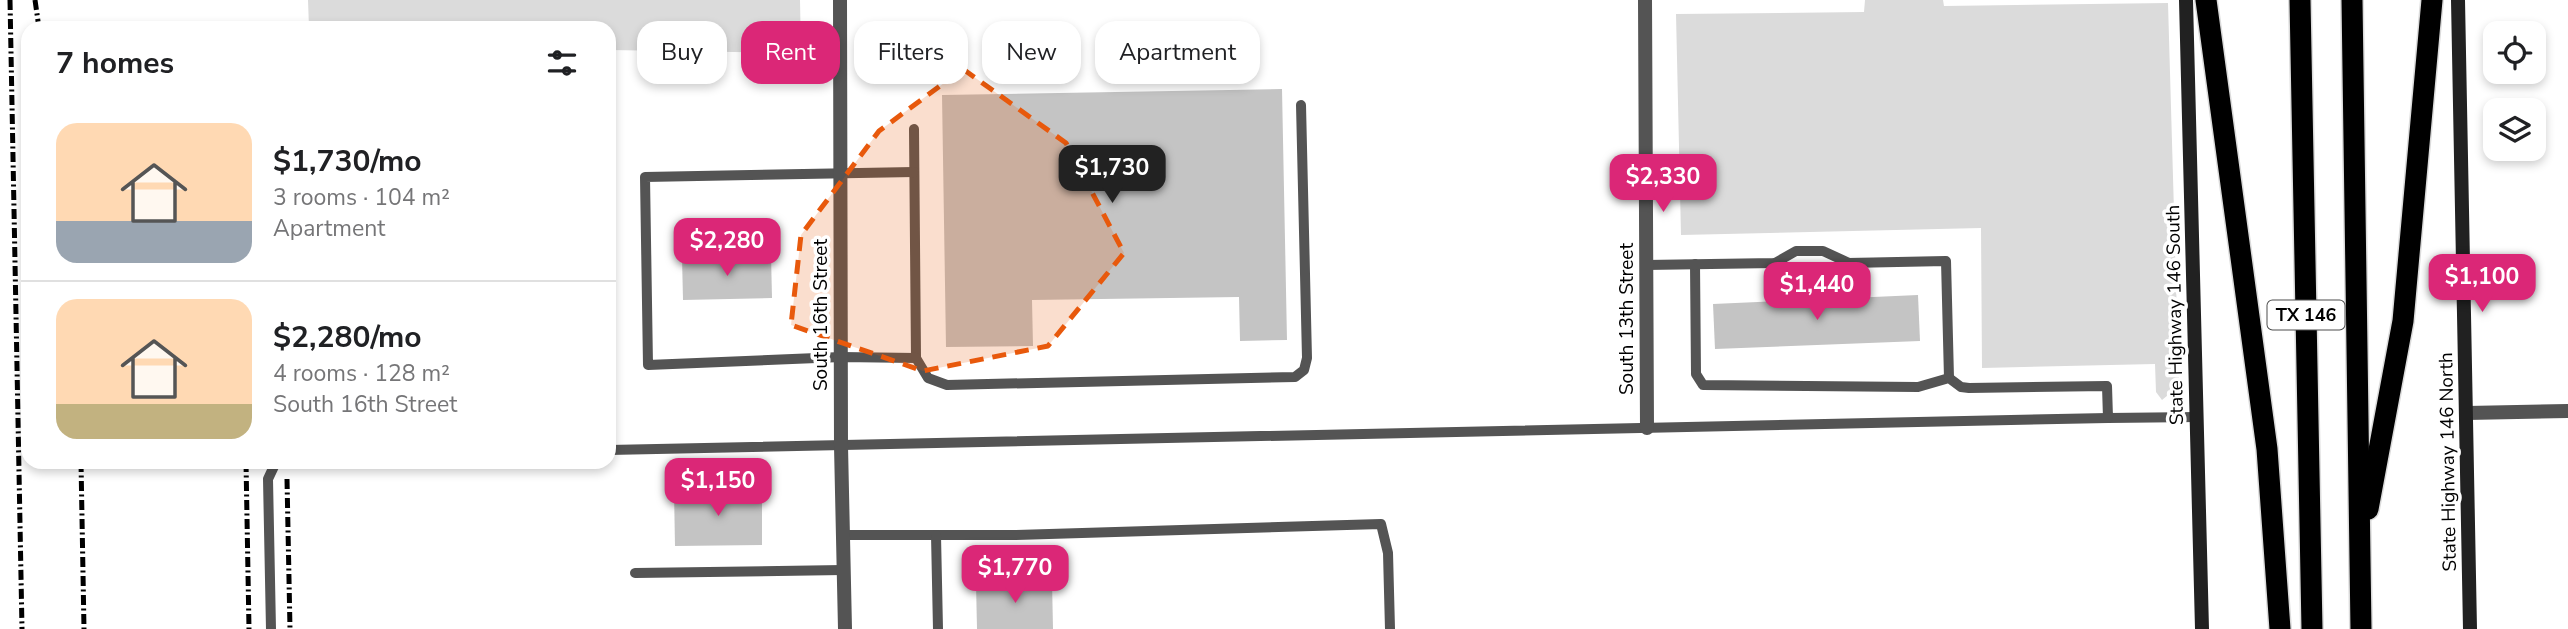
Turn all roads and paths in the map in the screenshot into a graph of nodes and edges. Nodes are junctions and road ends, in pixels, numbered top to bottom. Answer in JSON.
{"nodes":[{"id":1,"x":840,"y":0,"type":"edge"},
{"id":2,"x":1644,"y":0,"type":"edge"},
{"id":3,"x":2186,"y":0,"type":"edge"},
{"id":4,"x":2206,"y":0,"type":"edge"},
{"id":5,"x":2300,"y":0,"type":"edge"},
{"id":6,"x":2351,"y":0,"type":"edge"},
{"id":7,"x":2432,"y":0,"type":"edge"},
{"id":8,"x":2458,"y":0,"type":"edge"},
{"id":9,"x":1301,"y":105,"type":"dead end"},
{"id":10,"x":914,"y":129,"type":"dead end"},
{"id":11,"x":914,"y":172,"type":"junction"},
{"id":12,"x":840,"y":173,"type":"junction"},
{"id":13,"x":1775,"y":262,"type":"junction"},
{"id":14,"x":1844,"y":262,"type":"junction"},
{"id":15,"x":1695,"y":264,"type":"junction"},
{"id":16,"x":1646,"y":265,"type":"junction"},
{"id":17,"x":841,"y":357,"type":"junction"},
{"id":18,"x":916,"y":358,"type":"junction"},
{"id":19,"x":1949,"y":378,"type":"junction"},
{"id":20,"x":2568,"y":411,"type":"edge"},
{"id":21,"x":2466,"y":413,"type":"junction"},
{"id":22,"x":2108,"y":418,"type":"junction"},
{"id":23,"x":2197,"y":418,"type":"junction"},
{"id":24,"x":1647,"y":428,"type":"junction"},
{"id":25,"x":841,"y":446,"type":"junction"},
{"id":26,"x":616,"y":450,"type":"edge"},
{"id":27,"x":273,"y":469,"type":"edge"},
{"id":28,"x":843,"y":535,"type":"junction"},
{"id":29,"x":936,"y":535,"type":"junction"},
{"id":30,"x":2359,"y":556,"type":"junction"},
{"id":31,"x":843,"y":570,"type":"junction"},
{"id":32,"x":635,"y":573,"type":"dead end"},
{"id":33,"x":271,"y":629,"type":"edge"},
{"id":34,"x":845,"y":629,"type":"edge"},
{"id":35,"x":939,"y":629,"type":"edge"},
{"id":36,"x":1390,"y":629,"type":"edge"},
{"id":37,"x":2202,"y":629,"type":"edge"},
{"id":38,"x":2280,"y":629,"type":"edge"},
{"id":39,"x":2312,"y":629,"type":"edge"},
{"id":40,"x":2361,"y":629,"type":"edge"},
{"id":41,"x":2470,"y":629,"type":"edge"}],
"edges":[{"from":1,"to":12,"type":"street","name":"South 16th Street"},
{"from":2,"to":16,"type":"street","name":"South 13th Street"},
{"from":3,"to":23,"type":"main road","name":"State Highway 146 South"},
{"from":4,"to":38,"type":"highway"},
{"from":5,"to":39,"type":"highway","number":"TX 146"},
{"from":6,"to":30,"type":"highway","number":"TX 146"},
{"from":7,"to":30,"type":"highway"},
{"from":8,"to":21,"type":"main road","name":"State Highway 146 North"},
{"from":9,"to":18,"type":"lane"},
{"from":10,"to":11,"type":"lane"},
{"from":11,"to":12,"type":"lane"},
{"from":11,"to":18,"type":"lane"},
{"from":12,"to":17,"type":"street","name":"South 16th Street"},
{"from":12,"to":17,"type":"lane"},
{"from":13,"to":14,"type":"lane"},
{"from":13,"to":14,"type":"lane"},
{"from":13,"to":15,"type":"lane"},
{"from":14,"to":19,"type":"lane"},
{"from":15,"to":16,"type":"lane"},
{"from":15,"to":19,"type":"lane"},
{"from":16,"to":24,"type":"street","name":"South 13th Street"},
{"from":17,"to":18,"type":"lane"},
{"from":17,"to":25,"type":"street","name":"South 16th Street"},
{"from":19,"to":22,"type":"lane"},
{"from":20,"to":21,"type":"street"},
{"from":21,"to":41,"type":"main road","name":"State Highway 146 North"},
{"from":22,"to":23,"type":"lane"},
{"from":22,"to":24,"type":"lane"},
{"from":23,"to":37,"type":"main road","name":"State Highway 146 South"},
{"from":24,"to":25,"type":"lane"},
{"from":25,"to":26,"type":"lane"},
{"from":25,"to":28,"type":"street","name":"South 16th Street"},
{"from":27,"to":33,"type":"lane"},
{"from":28,"to":29,"type":"lane"},
{"from":28,"to":31,"type":"street","name":"South 16th Street"},
{"from":29,"to":35,"type":"lane"},
{"from":29,"to":36,"type":"lane"},
{"from":30,"to":40,"type":"highway","number":"TX 146"},
{"from":31,"to":32,"type":"lane"},
{"from":31,"to":34,"type":"street","name":"South 16th Street"}]}
